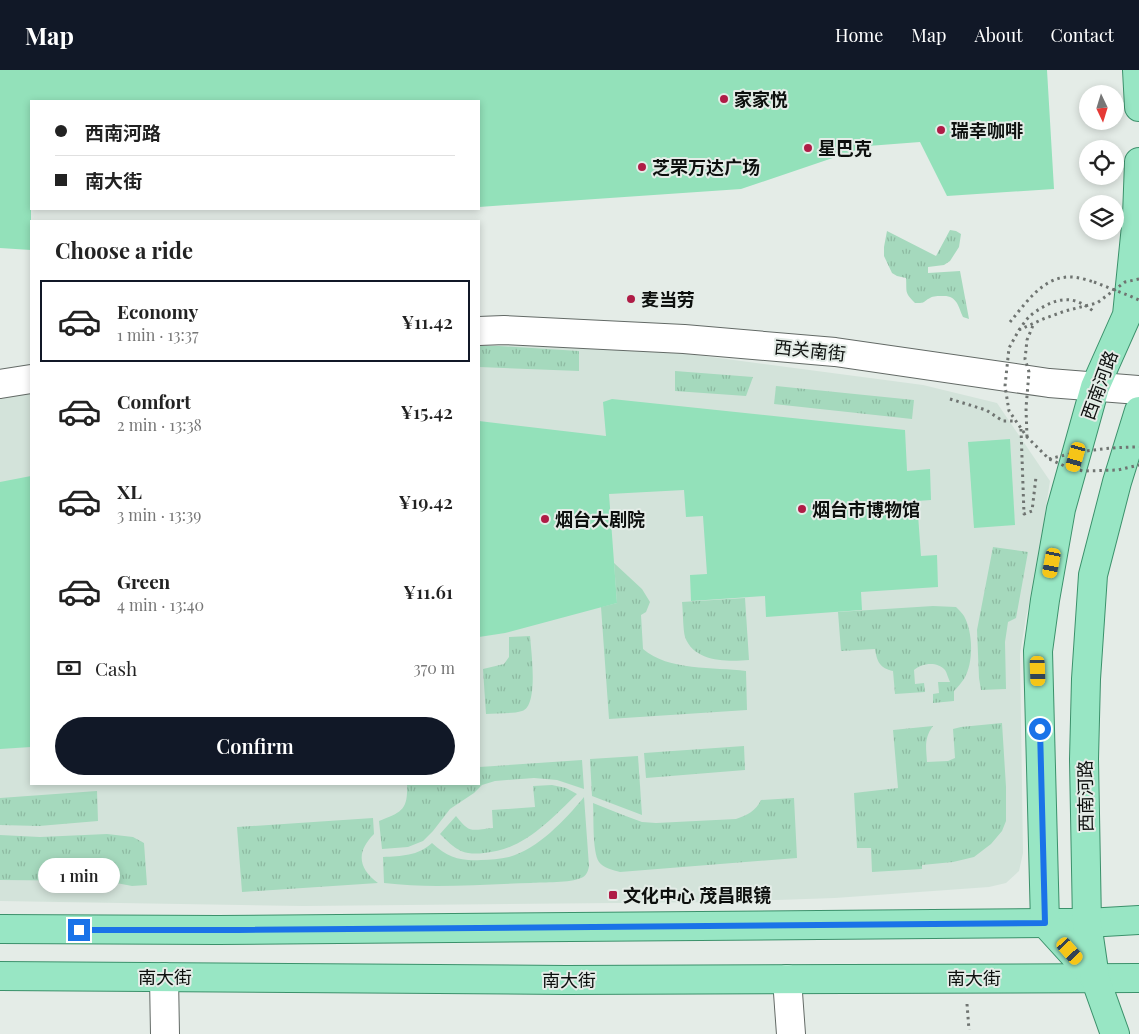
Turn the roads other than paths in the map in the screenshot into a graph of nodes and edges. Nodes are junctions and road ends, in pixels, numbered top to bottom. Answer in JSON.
{"nodes":[{"id":1,"x":1137,"y":70,"type":"edge"},
{"id":2,"x":1139,"y":107,"type":"edge"},
{"id":3,"x":1139,"y":162,"type":"edge"},
{"id":4,"x":480,"y":330,"type":"edge"},
{"id":5,"x":30,"y":379,"type":"edge"},
{"id":6,"x":0,"y":384,"type":"edge"},
{"id":7,"x":1095,"y":388,"type":"junction"},
{"id":8,"x":1139,"y":390,"type":"edge"},
{"id":9,"x":1139,"y":411,"type":"edge"},
{"id":10,"x":1139,"y":920,"type":"edge"},
{"id":11,"x":1045,"y":923,"type":"junction"},
{"id":12,"x":1087,"y":923,"type":"junction"},
{"id":13,"x":0,"y":929,"type":"edge"},
{"id":14,"x":0,"y":976,"type":"edge"},
{"id":15,"x":164,"y":977,"type":"junction"},
{"id":16,"x":1095,"y":978,"type":"junction"},
{"id":17,"x":1139,"y":978,"type":"edge"},
{"id":18,"x":787,"y":979,"type":"junction"},
{"id":19,"x":165,"y":1034,"type":"edge"},
{"id":20,"x":791,"y":1034,"type":"edge"},
{"id":21,"x":1116,"y":1034,"type":"edge"}],
"edges":[{"from":1,"to":2,"type":"main road"},
{"from":3,"to":7,"type":"main road","name":"西南河路"},
{"from":4,"to":7,"type":"street","name":"西关南街"},
{"from":5,"to":6,"type":"street"},
{"from":7,"to":8,"type":"street","name":"西关南街"},
{"from":7,"to":11,"type":"main road","name":"西南河路"},
{"from":9,"to":12,"type":"main road","name":"西南河路"},
{"from":10,"to":12,"type":"main road"},
{"from":11,"to":12,"type":"main road"},
{"from":11,"to":13,"type":"main road"},
{"from":11,"to":16,"type":"main road","name":"西南河路"},
{"from":12,"to":16,"type":"main road","name":"西南河路"},
{"from":14,"to":15,"type":"main road","name":"南大街"},
{"from":15,"to":18,"type":"main road","name":"南大街"},
{"from":15,"to":19,"type":"street"},
{"from":16,"to":17,"type":"main road","name":"南大街"},
{"from":16,"to":18,"type":"main road","name":"南大街"},
{"from":16,"to":21,"type":"main road","name":"西南河路"},
{"from":18,"to":20,"type":"street"}]}
